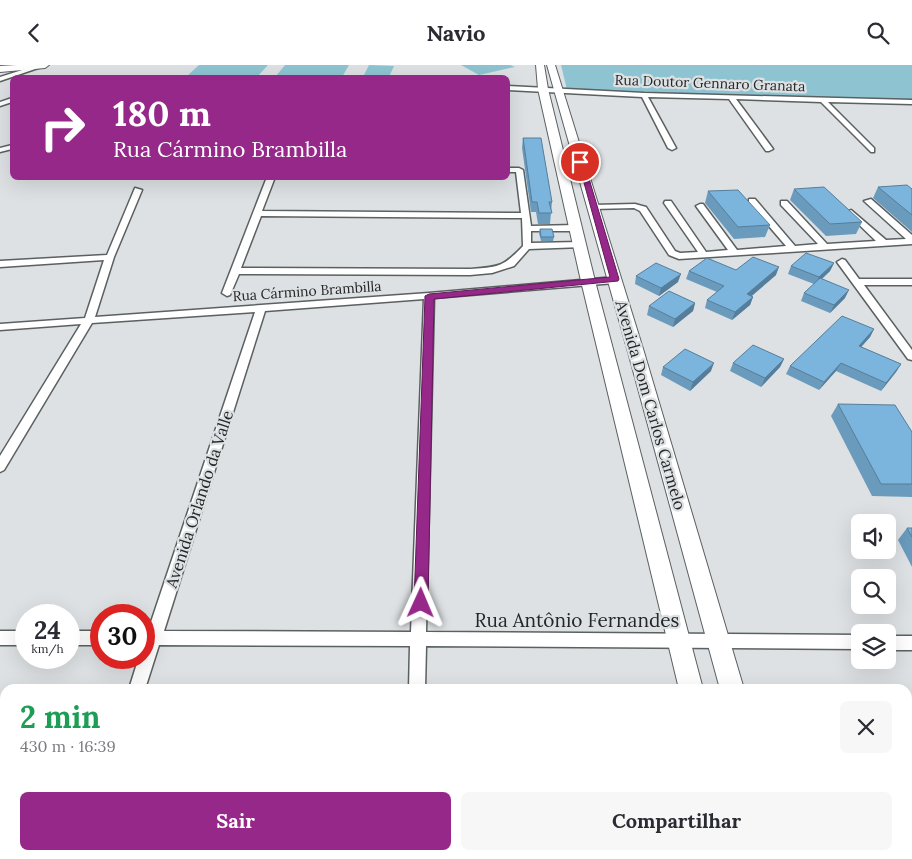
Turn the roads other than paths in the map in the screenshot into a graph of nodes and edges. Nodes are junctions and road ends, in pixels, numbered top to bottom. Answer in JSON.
{"nodes":[{"id":1,"x":43,"y":65,"type":"edge"},
{"id":2,"x":540,"y":65,"type":"edge"},
{"id":3,"x":551,"y":65,"type":"edge"},
{"id":4,"x":0,"y":69,"type":"edge"},
{"id":5,"x":12,"y":75,"type":"edge"},
{"id":6,"x":510,"y":88,"type":"edge"},
{"id":7,"x":543,"y":89,"type":"junction"},
{"id":8,"x":559,"y":90,"type":"junction"},
{"id":9,"x":644,"y":95,"type":"junction"},
{"id":10,"x":730,"y":96,"type":"junction"},
{"id":11,"x":822,"y":99,"type":"junction"},
{"id":12,"x":912,"y":102,"type":"edge"},
{"id":13,"x":557,"y":147,"type":"junction"},
{"id":14,"x":576,"y":147,"type":"junction"},
{"id":15,"x":672,"y":148,"type":"dead end"},
{"id":16,"x":769,"y":149,"type":"dead end"},
{"id":17,"x":871,"y":150,"type":"dead end"},
{"id":18,"x":510,"y":170,"type":"edge"},
{"id":19,"x":270,"y":180,"type":"edge"},
{"id":20,"x":138,"y":190,"type":"dead end"},
{"id":21,"x":752,"y":201,"type":"dead end"},
{"id":22,"x":868,"y":201,"type":"dead end"},
{"id":23,"x":668,"y":203,"type":"dead end"},
{"id":24,"x":784,"y":203,"type":"dead end"},
{"id":25,"x":843,"y":205,"type":"edge"},
{"id":26,"x":700,"y":206,"type":"dead end"},
{"id":27,"x":594,"y":211,"type":"junction"},
{"id":28,"x":258,"y":213,"type":"junction"},
{"id":29,"x":526,"y":216,"type":"junction"},
{"id":30,"x":527,"y":237,"type":"junction"},
{"id":31,"x":578,"y":237,"type":"junction"},
{"id":32,"x":912,"y":240,"type":"edge"},
{"id":33,"x":884,"y":243,"type":"junction"},
{"id":34,"x":825,"y":247,"type":"junction"},
{"id":35,"x":793,"y":249,"type":"junction"},
{"id":36,"x":735,"y":253,"type":"junction"},
{"id":37,"x":704,"y":255,"type":"junction"},
{"id":38,"x":110,"y":257,"type":"junction"},
{"id":39,"x":842,"y":262,"type":"dead end"},
{"id":40,"x":0,"y":263,"type":"edge"},
{"id":41,"x":235,"y":271,"type":"junction"},
{"id":42,"x":615,"y":279,"type":"junction"},
{"id":43,"x":588,"y":281,"type":"junction"},
{"id":44,"x":857,"y":281,"type":"junction"},
{"id":45,"x":912,"y":282,"type":"edge"},
{"id":46,"x":227,"y":293,"type":"dead end"},
{"id":47,"x":429,"y":296,"type":"junction"},
{"id":48,"x":261,"y":308,"type":"junction"},
{"id":49,"x":89,"y":320,"type":"junction"},
{"id":50,"x":0,"y":327,"type":"edge"},
{"id":51,"x":912,"y":357,"type":"edge"},
{"id":52,"x":628,"y":435,"type":"junction"},
{"id":53,"x":659,"y":435,"type":"junction"},
{"id":54,"x":0,"y":467,"type":"edge"},
{"id":55,"x":155,"y":621,"type":"edge"},
{"id":56,"x":0,"y":638,"type":"edge"},
{"id":57,"x":15,"y":638,"type":"edge"},
{"id":58,"x":155,"y":639,"type":"edge"},
{"id":59,"x":679,"y":640,"type":"junction"},
{"id":60,"x":420,"y":641,"type":"junction"},
{"id":61,"x":719,"y":641,"type":"junction"},
{"id":62,"x":851,"y":642,"type":"edge"},
{"id":63,"x":896,"y":643,"type":"edge"},
{"id":64,"x":912,"y":643,"type":"edge"},
{"id":65,"x":142,"y":669,"type":"edge"},
{"id":66,"x":138,"y":684,"type":"edge"},
{"id":67,"x":417,"y":684,"type":"edge"},
{"id":68,"x":690,"y":684,"type":"edge"},
{"id":69,"x":731,"y":684,"type":"edge"}],
"edges":[{"from":1,"to":4,"type":"street"},
{"from":1,"to":5,"type":"street"},
{"from":2,"to":7,"type":"street","name":"Avenida Dom Carlos Carmelo"},
{"from":3,"to":8,"type":"street","name":"Avenida Dom Carlos Carmelo"},
{"from":6,"to":7,"type":"street","name":"Rua Doutor Gennaro Granata"},
{"from":7,"to":8,"type":"street","name":"Rua Doutor Gennaro Granata"},
{"from":7,"to":13,"type":"street","name":"Avenida Dom Carlos Carmelo"},
{"from":8,"to":9,"type":"street","name":"Rua Doutor Gennaro Granata"},
{"from":8,"to":14,"type":"street","name":"Avenida Dom Carlos Carmelo"},
{"from":9,"to":10,"type":"street","name":"Rua Doutor Gennaro Granata"},
{"from":9,"to":15,"type":"street"},
{"from":10,"to":11,"type":"street","name":"Rua Doutor Gennaro Granata"},
{"from":10,"to":16,"type":"street"},
{"from":11,"to":12,"type":"street","name":"Rua Doutor Gennaro Granata"},
{"from":11,"to":17,"type":"street"},
{"from":13,"to":14,"type":"street"},
{"from":13,"to":31,"type":"street","name":"Avenida Dom Carlos Carmelo"},
{"from":14,"to":27,"type":"street","name":"Avenida Dom Carlos Carmelo"},
{"from":18,"to":29,"type":"street"},
{"from":19,"to":28,"type":"street"},
{"from":20,"to":38,"type":"street"},
{"from":21,"to":35,"type":"street"},
{"from":22,"to":32,"type":"street"},
{"from":23,"to":37,"type":"street"},
{"from":24,"to":34,"type":"street"},
{"from":25,"to":33,"type":"street"},
{"from":26,"to":36,"type":"street"},
{"from":27,"to":37,"type":"street"},
{"from":27,"to":42,"type":"street","name":"Avenida Dom Carlos Carmelo"},
{"from":28,"to":29,"type":"street"},
{"from":28,"to":41,"type":"street"},
{"from":29,"to":30,"type":"street"},
{"from":30,"to":31,"type":"street"},
{"from":30,"to":31,"type":"street"},
{"from":30,"to":41,"type":"street"},
{"from":31,"to":43,"type":"street","name":"Avenida Dom Carlos Carmelo"},
{"from":32,"to":33,"type":"street"},
{"from":33,"to":34,"type":"street"},
{"from":34,"to":35,"type":"street"},
{"from":35,"to":36,"type":"street"},
{"from":36,"to":37,"type":"street"},
{"from":38,"to":40,"type":"street"},
{"from":38,"to":49,"type":"street"},
{"from":39,"to":44,"type":"street"},
{"from":41,"to":46,"type":"street"},
{"from":42,"to":43,"type":"street","name":"Rua Cármino Brambilla"},
{"from":42,"to":53,"type":"street","name":"Avenida Dom Carlos Carmelo"},
{"from":43,"to":47,"type":"street","name":"Rua Cármino Brambilla"},
{"from":43,"to":52,"type":"street","name":"Avenida Dom Carlos Carmelo"},
{"from":44,"to":45,"type":"street"},
{"from":44,"to":51,"type":"street"},
{"from":47,"to":48,"type":"street","name":"Rua Cármino Brambilla"},
{"from":47,"to":60,"type":"street"},
{"from":48,"to":49,"type":"street","name":"Rua Cármino Brambilla"},
{"from":48,"to":55,"type":"street","name":"Avenida Orlando da Valle"},
{"from":49,"to":50,"type":"street","name":"Rua Cármino Brambilla"},
{"from":49,"to":54,"type":"street"},
{"from":52,"to":53,"type":"street"},
{"from":52,"to":59,"type":"street","name":"Avenida Dom Carlos Carmelo"},
{"from":53,"to":61,"type":"street","name":"Avenida Dom Carlos Carmelo"},
{"from":56,"to":57,"type":"street"},
{"from":58,"to":60,"type":"street","name":"Rua Antônio Fernandes"},
{"from":59,"to":60,"type":"street","name":"Rua Antônio Fernandes"},
{"from":59,"to":61,"type":"street","name":"Rua Antônio Fernandes"},
{"from":59,"to":68,"type":"street","name":"Avenida Dom Carlos Carmelo"},
{"from":60,"to":67,"type":"street"},
{"from":61,"to":62,"type":"street","name":"Rua Antônio Fernandes"},
{"from":61,"to":69,"type":"street","name":"Avenida Dom Carlos Carmelo"},
{"from":63,"to":64,"type":"street"},
{"from":65,"to":66,"type":"street","name":"Avenida Orlando da Valle"}]}
